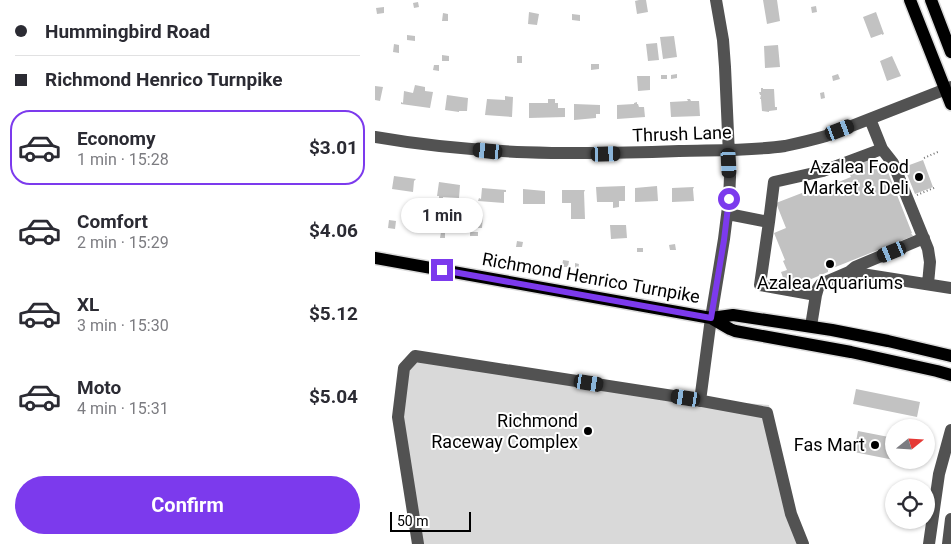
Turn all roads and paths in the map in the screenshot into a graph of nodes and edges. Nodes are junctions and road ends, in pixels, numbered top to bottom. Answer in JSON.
{"nodes":[{"id":1,"x":716,"y":0,"type":"edge"},
{"id":2,"x":910,"y":0,"type":"edge"},
{"id":3,"x":931,"y":0,"type":"edge"},
{"id":4,"x":951,"y":52,"type":"edge"},
{"id":5,"x":948,"y":88,"type":"edge"},
{"id":6,"x":951,"y":104,"type":"edge"},
{"id":7,"x":870,"y":119,"type":"junction"},
{"id":8,"x":375,"y":137,"type":"edge"},
{"id":9,"x":728,"y":149,"type":"junction"},
{"id":10,"x":882,"y":150,"type":"junction"},
{"id":11,"x":940,"y":151,"type":"dead end"},
{"id":12,"x":924,"y":158,"type":"dead end"},
{"id":13,"x":936,"y":187,"type":"dead end"},
{"id":14,"x":915,"y":195,"type":"dead end"},
{"id":15,"x":728,"y":214,"type":"junction"},
{"id":16,"x":769,"y":222,"type":"junction"},
{"id":17,"x":924,"y":238,"type":"junction"},
{"id":18,"x":375,"y":258,"type":"edge"},
{"id":19,"x":849,"y":272,"type":"junction"},
{"id":20,"x":928,"y":284,"type":"junction"},
{"id":21,"x":951,"y":288,"type":"edge"},
{"id":22,"x":816,"y":295,"type":"junction"},
{"id":23,"x":711,"y":318,"type":"junction"},
{"id":24,"x":811,"y":326,"type":"junction"},
{"id":25,"x":951,"y":356,"type":"edge"},
{"id":26,"x":951,"y":375,"type":"edge"},
{"id":27,"x":700,"y":401,"type":"junction"},
{"id":28,"x":951,"y":430,"type":"edge"},
{"id":29,"x":951,"y":521,"type":"edge"},
{"id":30,"x":417,"y":544,"type":"edge"},
{"id":31,"x":803,"y":544,"type":"edge"},
{"id":32,"x":929,"y":544,"type":"edge"},
{"id":33,"x":948,"y":544,"type":"edge"}],
"edges":[{"from":1,"to":9,"type":"street"},
{"from":2,"to":5,"type":"main road"},
{"from":3,"to":4,"type":"main road"},
{"from":5,"to":6,"type":"main road"},
{"from":5,"to":7,"type":"street","name":"Thrush Lane"},
{"from":7,"to":9,"type":"street","name":"Thrush Lane"},
{"from":7,"to":10,"type":"street"},
{"from":8,"to":9,"type":"street","name":"Thrush Lane"},
{"from":9,"to":15,"type":"street"},
{"from":10,"to":16,"type":"street"},
{"from":10,"to":17,"type":"street"},
{"from":11,"to":12,"type":"path"},
{"from":13,"to":14,"type":"path"},
{"from":15,"to":16,"type":"street"},
{"from":15,"to":23,"type":"street"},
{"from":16,"to":22,"type":"street"},
{"from":17,"to":19,"type":"street"},
{"from":17,"to":20,"type":"street"},
{"from":18,"to":23,"type":"main road","name":"Richmond Henrico Turnpike"},
{"from":19,"to":20,"type":"street"},
{"from":19,"to":22,"type":"street"},
{"from":20,"to":21,"type":"street"},
{"from":22,"to":24,"type":"street"},
{"from":23,"to":24,"type":"main road","name":"Richmond Henrico Turnpike"},
{"from":23,"to":26,"type":"main road","name":"Richmond Henrico Turnpike"},
{"from":23,"to":27,"type":"street"},
{"from":24,"to":25,"type":"main road","name":"Richmond Henrico Turnpike"},
{"from":27,"to":30,"type":"street"},
{"from":27,"to":31,"type":"street"},
{"from":28,"to":32,"type":"street"},
{"from":29,"to":33,"type":"street"}]}
